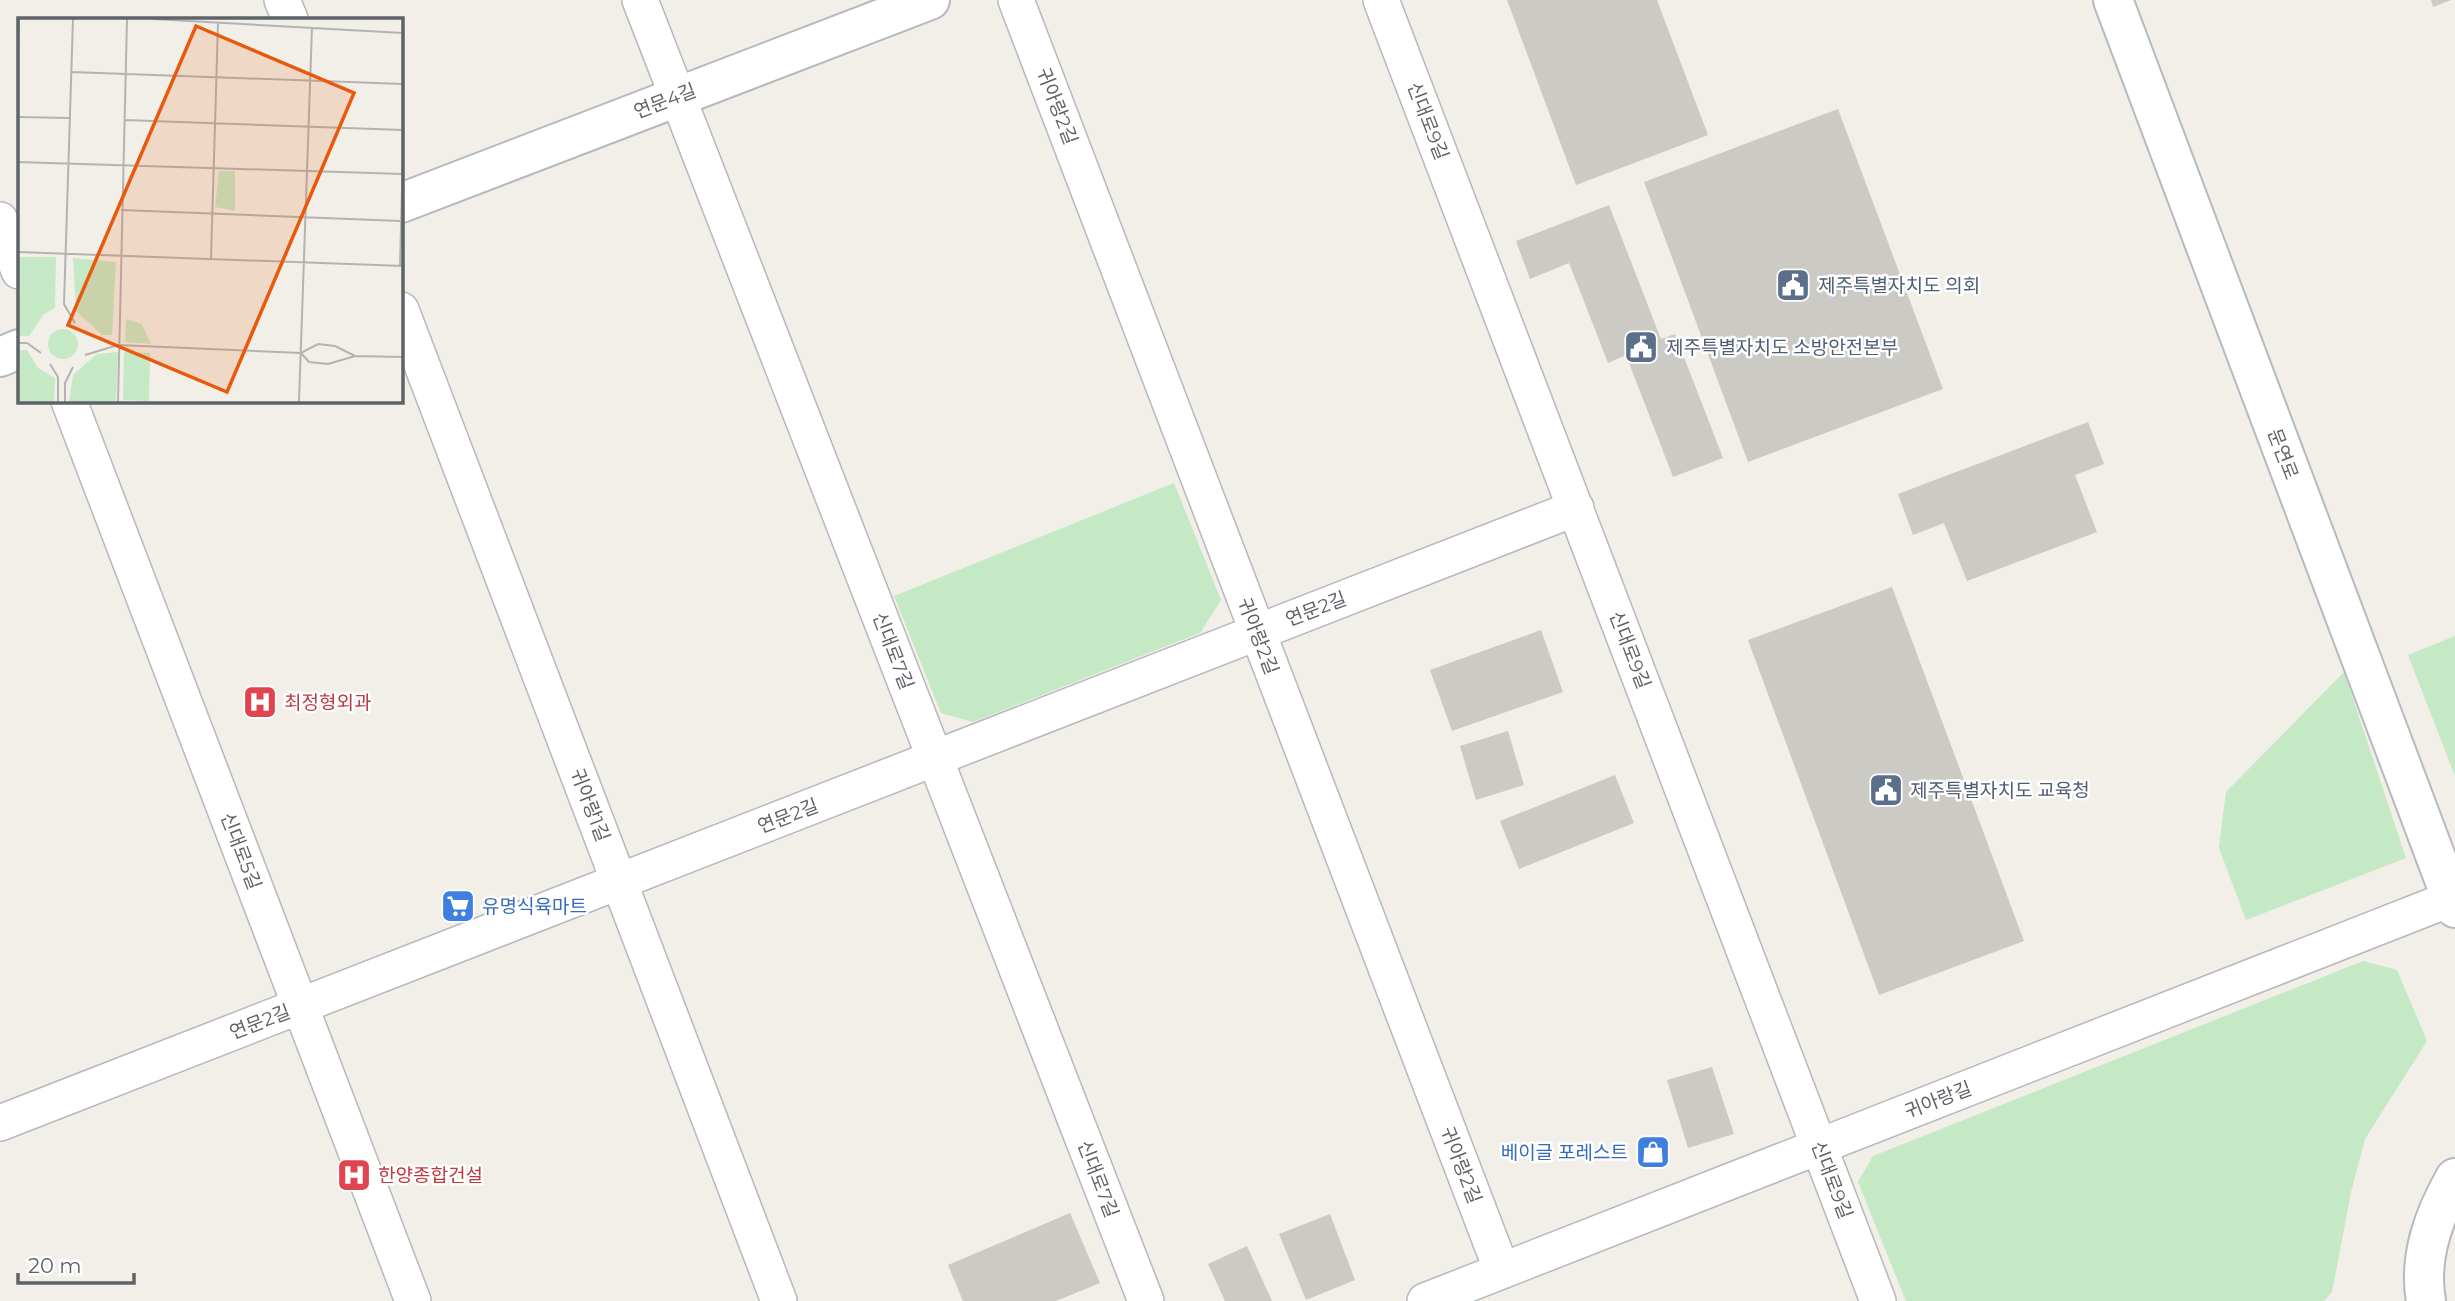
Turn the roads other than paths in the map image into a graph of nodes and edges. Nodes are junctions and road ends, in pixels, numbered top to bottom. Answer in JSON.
{"nodes":[{"id":1,"x":282,"y":0,"type":"edge"},
{"id":2,"x":640,"y":0,"type":"edge"},
{"id":3,"x":930,"y":0,"type":"edge"},
{"id":4,"x":1016,"y":0,"type":"edge"},
{"id":5,"x":1381,"y":0,"type":"edge"},
{"id":6,"x":2113,"y":0,"type":"edge"},
{"id":7,"x":290,"y":18,"type":"edge"},
{"id":8,"x":678,"y":97,"type":"junction"},
{"id":9,"x":402,"y":203,"type":"edge"},
{"id":10,"x":0,"y":220,"type":"edge"},
{"id":11,"x":18,"y":268,"type":"edge"},
{"id":12,"x":402,"y":313,"type":"edge"},
{"id":13,"x":18,"y":349,"type":"edge"},
{"id":14,"x":0,"y":357,"type":"edge"},
{"id":15,"x":69,"y":402,"type":"edge"},
{"id":16,"x":1576,"y":508,"type":"junction"},
{"id":17,"x":1257,"y":632,"type":"junction"},
{"id":18,"x":935,"y":758,"type":"junction"},
{"id":19,"x":619,"y":881,"type":"junction"},
{"id":20,"x":2454,"y":901,"type":"edge"},
{"id":21,"x":300,"y":1006,"type":"junction"},
{"id":22,"x":0,"y":1124,"type":"edge"},
{"id":23,"x":1818,"y":1146,"type":"junction"},
{"id":24,"x":2455,"y":1178,"type":"edge"},
{"id":25,"x":2425,"y":1264,"type":"junction"},
{"id":26,"x":1502,"y":1271,"type":"junction"},
{"id":27,"x":413,"y":1301,"type":"edge"},
{"id":28,"x":779,"y":1301,"type":"edge"},
{"id":29,"x":1146,"y":1301,"type":"edge"},
{"id":30,"x":1425,"y":1301,"type":"edge"},
{"id":31,"x":1878,"y":1301,"type":"edge"},
{"id":32,"x":2407,"y":1301,"type":"edge"},
{"id":33,"x":2426,"y":1301,"type":"edge"}],
"edges":[{"from":1,"to":7,"type":"street"},
{"from":2,"to":8,"type":"street","name":"신대로7길"},
{"from":3,"to":8,"type":"main road","name":"연문4길"},
{"from":4,"to":17,"type":"street","name":"귀아랑2길"},
{"from":5,"to":16,"type":"street","name":"신대로9길"},
{"from":6,"to":20,"type":"main road","name":"문연로"},
{"from":8,"to":9,"type":"main road","name":"연문4길"},
{"from":8,"to":18,"type":"street","name":"신대로7길"},
{"from":10,"to":11,"type":"street"},
{"from":12,"to":19,"type":"street","name":"귀아랑1길"},
{"from":13,"to":14,"type":"main road"},
{"from":15,"to":21,"type":"street","name":"신대로5길"},
{"from":16,"to":17,"type":"street","name":"연문2길"},
{"from":16,"to":23,"type":"street","name":"신대로9길"},
{"from":17,"to":18,"type":"street","name":"연문2길"},
{"from":17,"to":26,"type":"street","name":"귀아랑2길"},
{"from":18,"to":19,"type":"street","name":"연문2길"},
{"from":18,"to":29,"type":"street","name":"신대로7길"},
{"from":19,"to":21,"type":"street","name":"연문2길"},
{"from":19,"to":28,"type":"street","name":"귀아랑1길"},
{"from":20,"to":23,"type":"street","name":"귀아랑길"},
{"from":21,"to":22,"type":"street","name":"연문2길"},
{"from":21,"to":27,"type":"street","name":"신대로5길"},
{"from":23,"to":26,"type":"street","name":"귀아랑길"},
{"from":23,"to":31,"type":"street","name":"신대로9길"},
{"from":24,"to":25,"type":"main road"},
{"from":25,"to":32,"type":"main road"},
{"from":25,"to":33,"type":"main road"},
{"from":26,"to":30,"type":"street","name":"귀아랑길"}]}
